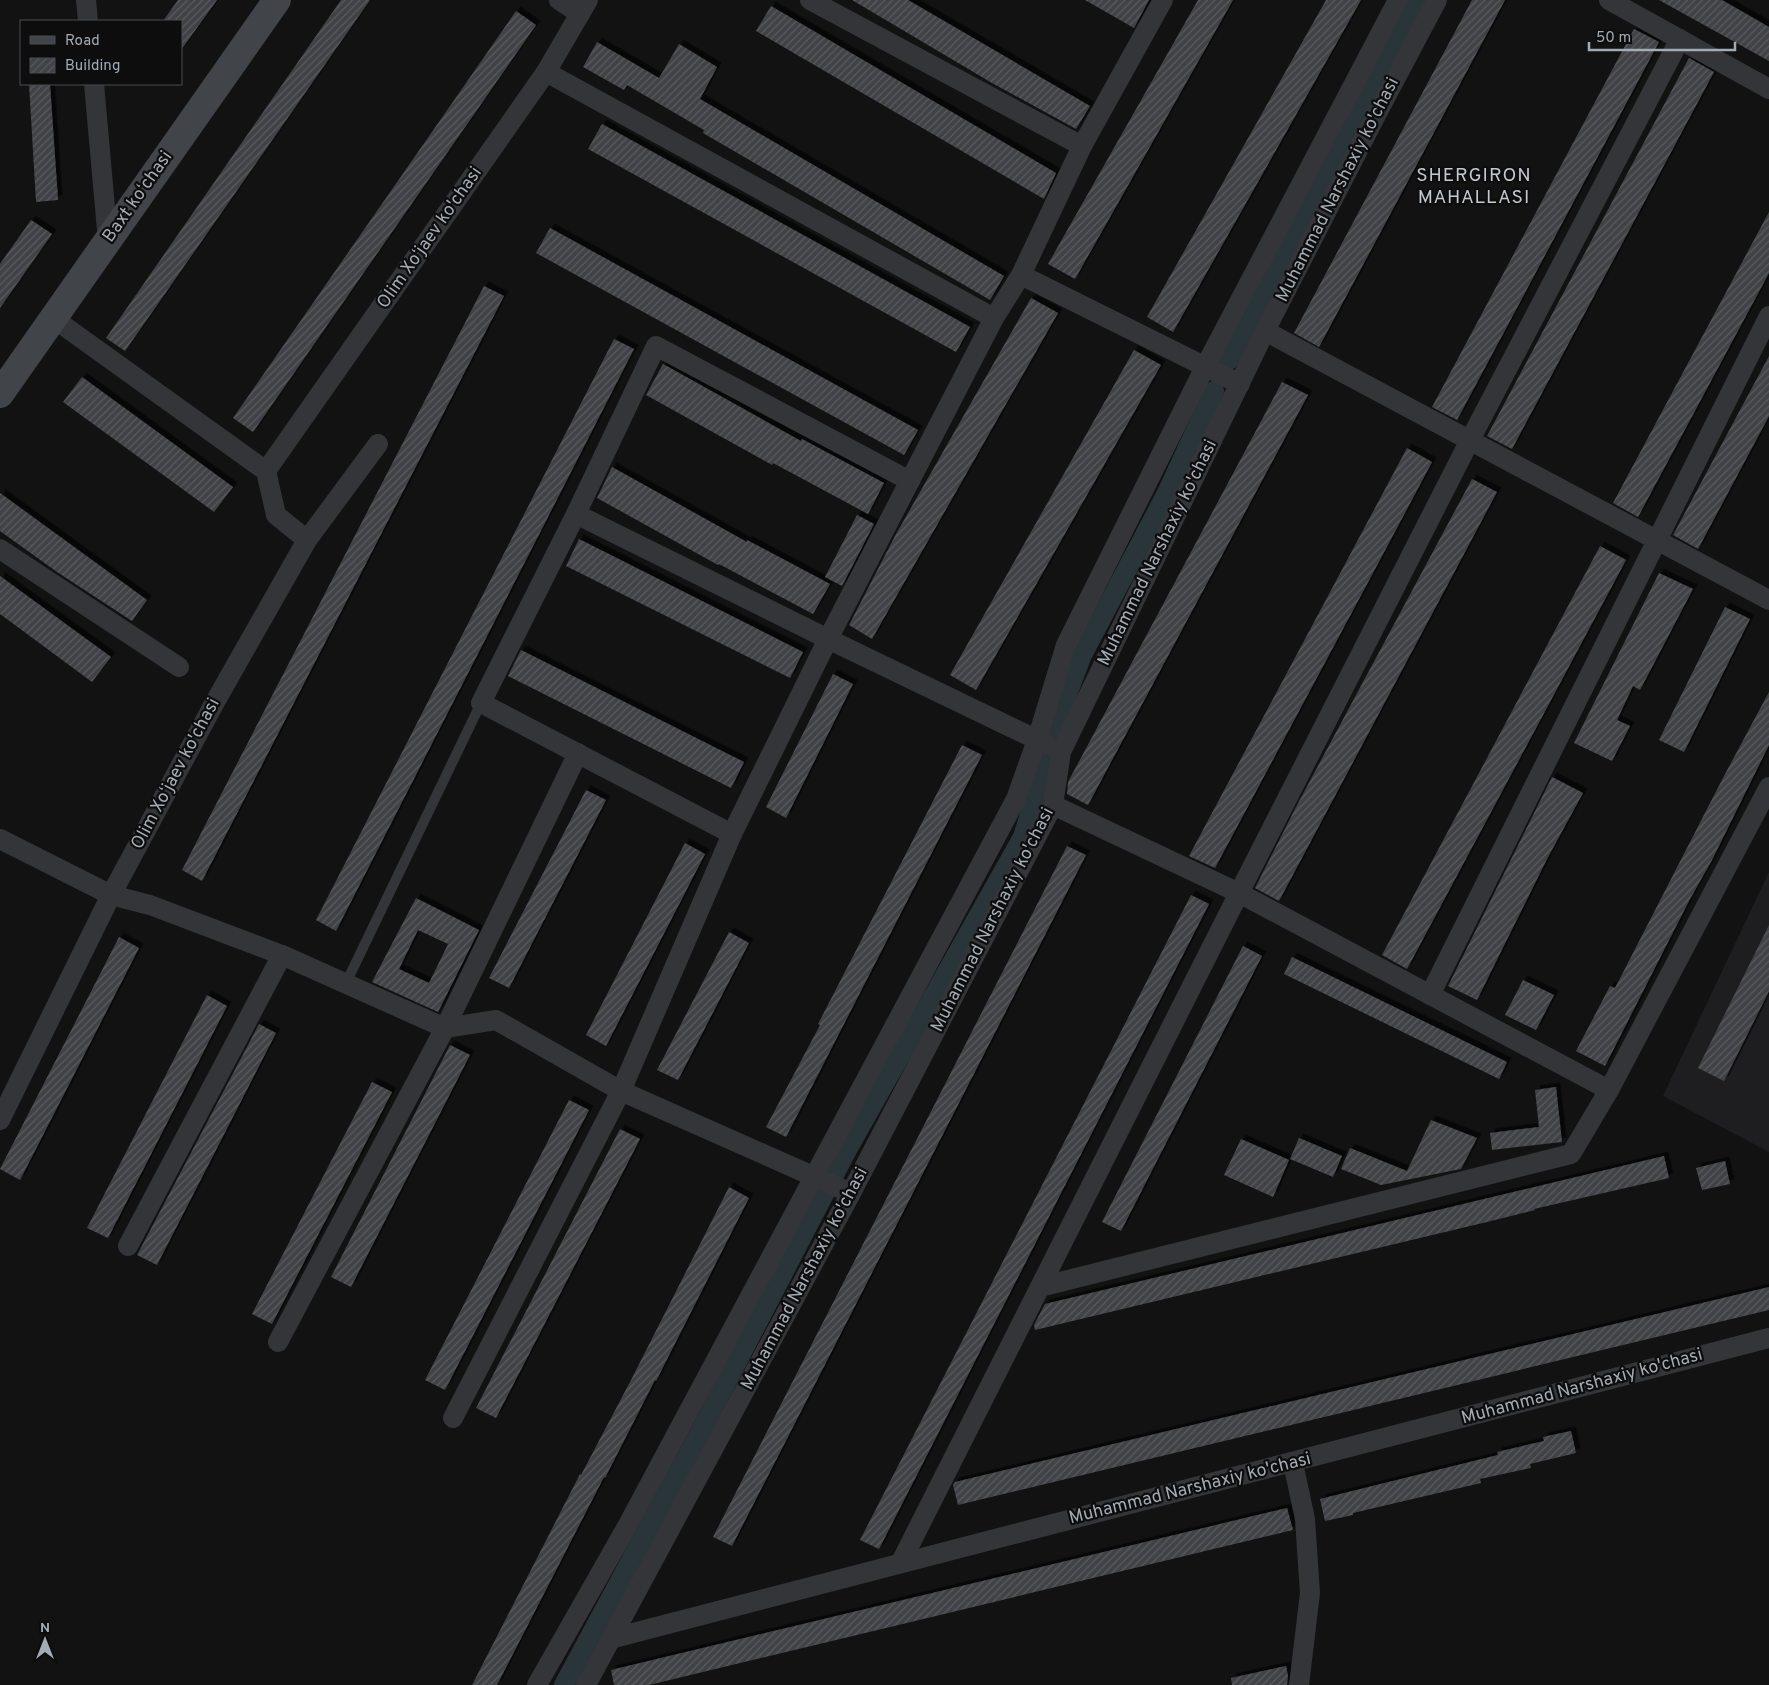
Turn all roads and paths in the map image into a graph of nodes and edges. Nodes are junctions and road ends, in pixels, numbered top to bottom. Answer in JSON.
{"nodes":[{"id":1,"x":86,"y":0,"type":"edge"},
{"id":2,"x":277,"y":0,"type":"edge"},
{"id":3,"x":558,"y":0,"type":"edge"},
{"id":4,"x":810,"y":0,"type":"edge"},
{"id":5,"x":1163,"y":0,"type":"edge"},
{"id":6,"x":1398,"y":0,"type":"edge"},
{"id":7,"x":1437,"y":0,"type":"edge"},
{"id":8,"x":1609,"y":0,"type":"edge"},
{"id":9,"x":584,"y":7,"type":"edge"},
{"id":10,"x":88,"y":20,"type":"edge"},
{"id":11,"x":1680,"y":39,"type":"junction"},
{"id":12,"x":546,"y":72,"type":"junction"},
{"id":13,"x":94,"y":85,"type":"edge"},
{"id":14,"x":1769,"y":89,"type":"edge"},
{"id":15,"x":1082,"y":146,"type":"junction"},
{"id":16,"x":108,"y":241,"type":"junction"},
{"id":17,"x":1021,"y":275,"type":"junction"},
{"id":18,"x":1769,"y":316,"type":"edge"},
{"id":19,"x":53,"y":318,"type":"junction"},
{"id":20,"x":994,"y":318,"type":"junction"},
{"id":21,"x":1265,"y":331,"type":"junction"},
{"id":22,"x":1205,"y":367,"type":"junction"},
{"id":23,"x":1240,"y":384,"type":"junction"},
{"id":24,"x":0,"y":394,"type":"edge"},
{"id":25,"x":1470,"y":440,"type":"junction"},
{"id":26,"x":378,"y":444,"type":"dead end"},
{"id":27,"x":266,"y":471,"type":"junction"},
{"id":28,"x":910,"y":481,"type":"junction"},
{"id":29,"x":576,"y":514,"type":"junction"},
{"id":30,"x":306,"y":540,"type":"junction"},
{"id":31,"x":1657,"y":540,"type":"junction"},
{"id":32,"x":0,"y":549,"type":"edge"},
{"id":33,"x":1769,"y":600,"type":"edge"},
{"id":34,"x":828,"y":639,"type":"junction"},
{"id":35,"x":180,"y":667,"type":"dead end"},
{"id":36,"x":481,"y":702,"type":"junction"},
{"id":37,"x":1037,"y":740,"type":"junction"},
{"id":38,"x":1061,"y":752,"type":"junction"},
{"id":39,"x":578,"y":753,"type":"junction"},
{"id":40,"x":1769,"y":787,"type":"edge"},
{"id":41,"x":1053,"y":806,"type":"junction"},
{"id":42,"x":732,"y":834,"type":"junction"},
{"id":43,"x":0,"y":839,"type":"edge"},
{"id":44,"x":1238,"y":893,"type":"junction"},
{"id":45,"x":111,"y":895,"type":"junction"},
{"id":46,"x":282,"y":955,"type":"junction"},
{"id":47,"x":346,"y":984,"type":"junction"},
{"id":48,"x":1430,"y":995,"type":"junction"},
{"id":49,"x":445,"y":1028,"type":"junction"},
{"id":50,"x":1608,"y":1090,"type":"junction"},
{"id":51,"x":621,"y":1091,"type":"junction"},
{"id":52,"x":0,"y":1120,"type":"edge"},
{"id":53,"x":815,"y":1177,"type":"junction"},
{"id":54,"x":852,"y":1193,"type":"junction"},
{"id":55,"x":128,"y":1246,"type":"dead end"},
{"id":56,"x":1040,"y":1286,"type":"junction"},
{"id":57,"x":1769,"y":1338,"type":"edge"},
{"id":58,"x":278,"y":1342,"type":"dead end"},
{"id":59,"x":453,"y":1418,"type":"dead end"},
{"id":60,"x":1293,"y":1462,"type":"junction"},
{"id":61,"x":901,"y":1562,"type":"junction"},
{"id":62,"x":610,"y":1639,"type":"junction"},
{"id":63,"x":537,"y":1685,"type":"edge"},
{"id":64,"x":586,"y":1685,"type":"edge"},
{"id":65,"x":1299,"y":1685,"type":"edge"}],
"edges":[{"from":1,"to":10,"type":"street"},
{"from":2,"to":16,"type":"main road","name":"Baxt koʻchasi"},
{"from":3,"to":9,"type":"street"},
{"from":4,"to":15,"type":"street"},
{"from":5,"to":15,"type":"street"},
{"from":6,"to":22,"type":"street"},
{"from":7,"to":21,"type":"street","name":"Muhammad Narshaxiy ko'chasi"},
{"from":8,"to":11,"type":"street"},
{"from":9,"to":12,"type":"street","name":"Olim Xoʻjaev ko'chasi"},
{"from":11,"to":14,"type":"street"},
{"from":11,"to":25,"type":"street"},
{"from":12,"to":20,"type":"street"},
{"from":12,"to":27,"type":"street","name":"Olim Xoʻjaev ko'chasi"},
{"from":13,"to":16,"type":"street"},
{"from":15,"to":17,"type":"street"},
{"from":16,"to":19,"type":"main road","name":"Baxt koʻchasi"},
{"from":17,"to":20,"type":"street"},
{"from":17,"to":22,"type":"street"},
{"from":18,"to":31,"type":"street"},
{"from":19,"to":24,"type":"main road","name":"Baxt koʻchasi"},
{"from":19,"to":27,"type":"street"},
{"from":20,"to":28,"type":"street"},
{"from":21,"to":23,"type":"street","name":"Muhammad Narshaxiy ko'chasi"},
{"from":21,"to":25,"type":"street"},
{"from":22,"to":23,"type":"street"},
{"from":22,"to":37,"type":"street"},
{"from":23,"to":38,"type":"street","name":"Muhammad Narshaxiy ko'chasi"},
{"from":25,"to":31,"type":"street"},
{"from":25,"to":44,"type":"street"},
{"from":26,"to":30,"type":"street","name":"Olim Xoʻjaev ko'chasi"},
{"from":27,"to":30,"type":"street"},
{"from":28,"to":29,"type":"street"},
{"from":28,"to":34,"type":"street"},
{"from":29,"to":34,"type":"street"},
{"from":29,"to":36,"type":"street"},
{"from":30,"to":45,"type":"street","name":"Olim Xoʻjaev ko'chasi"},
{"from":31,"to":33,"type":"street"},
{"from":31,"to":48,"type":"street"},
{"from":32,"to":35,"type":"street"},
{"from":34,"to":37,"type":"street"},
{"from":34,"to":42,"type":"street"},
{"from":36,"to":39,"type":"street"},
{"from":36,"to":47,"type":"lane"},
{"from":37,"to":38,"type":"street"},
{"from":37,"to":53,"type":"street"},
{"from":38,"to":41,"type":"street","name":"Muhammad Narshaxiy ko'chasi"},
{"from":39,"to":42,"type":"street"},
{"from":39,"to":49,"type":"street"},
{"from":40,"to":50,"type":"street"},
{"from":41,"to":44,"type":"street"},
{"from":41,"to":54,"type":"street","name":"Muhammad Narshaxiy ko'chasi"},
{"from":42,"to":51,"type":"street"},
{"from":43,"to":45,"type":"street"},
{"from":44,"to":48,"type":"street"},
{"from":44,"to":56,"type":"street"},
{"from":45,"to":46,"type":"street"},
{"from":45,"to":52,"type":"street","name":"Olim Xoʻjaev ko'chasi"},
{"from":46,"to":47,"type":"street"},
{"from":46,"to":55,"type":"street"},
{"from":47,"to":49,"type":"street"},
{"from":48,"to":50,"type":"street"},
{"from":49,"to":51,"type":"street"},
{"from":49,"to":58,"type":"street"},
{"from":50,"to":56,"type":"street"},
{"from":51,"to":53,"type":"street"},
{"from":51,"to":59,"type":"street"},
{"from":53,"to":54,"type":"street"},
{"from":53,"to":63,"type":"street"},
{"from":54,"to":62,"type":"street","name":"Muhammad Narshaxiy ko'chasi"},
{"from":56,"to":61,"type":"street"},
{"from":57,"to":60,"type":"street","name":"Muhammad Narshaxiy ko'chasi"},
{"from":60,"to":61,"type":"street","name":"Muhammad Narshaxiy ko'chasi"},
{"from":60,"to":65,"type":"street"},
{"from":61,"to":62,"type":"street","name":"Muhammad Narshaxiy ko'chasi"},
{"from":62,"to":64,"type":"street","name":"Muhammad Narshaxiy ko'chasi"}]}
